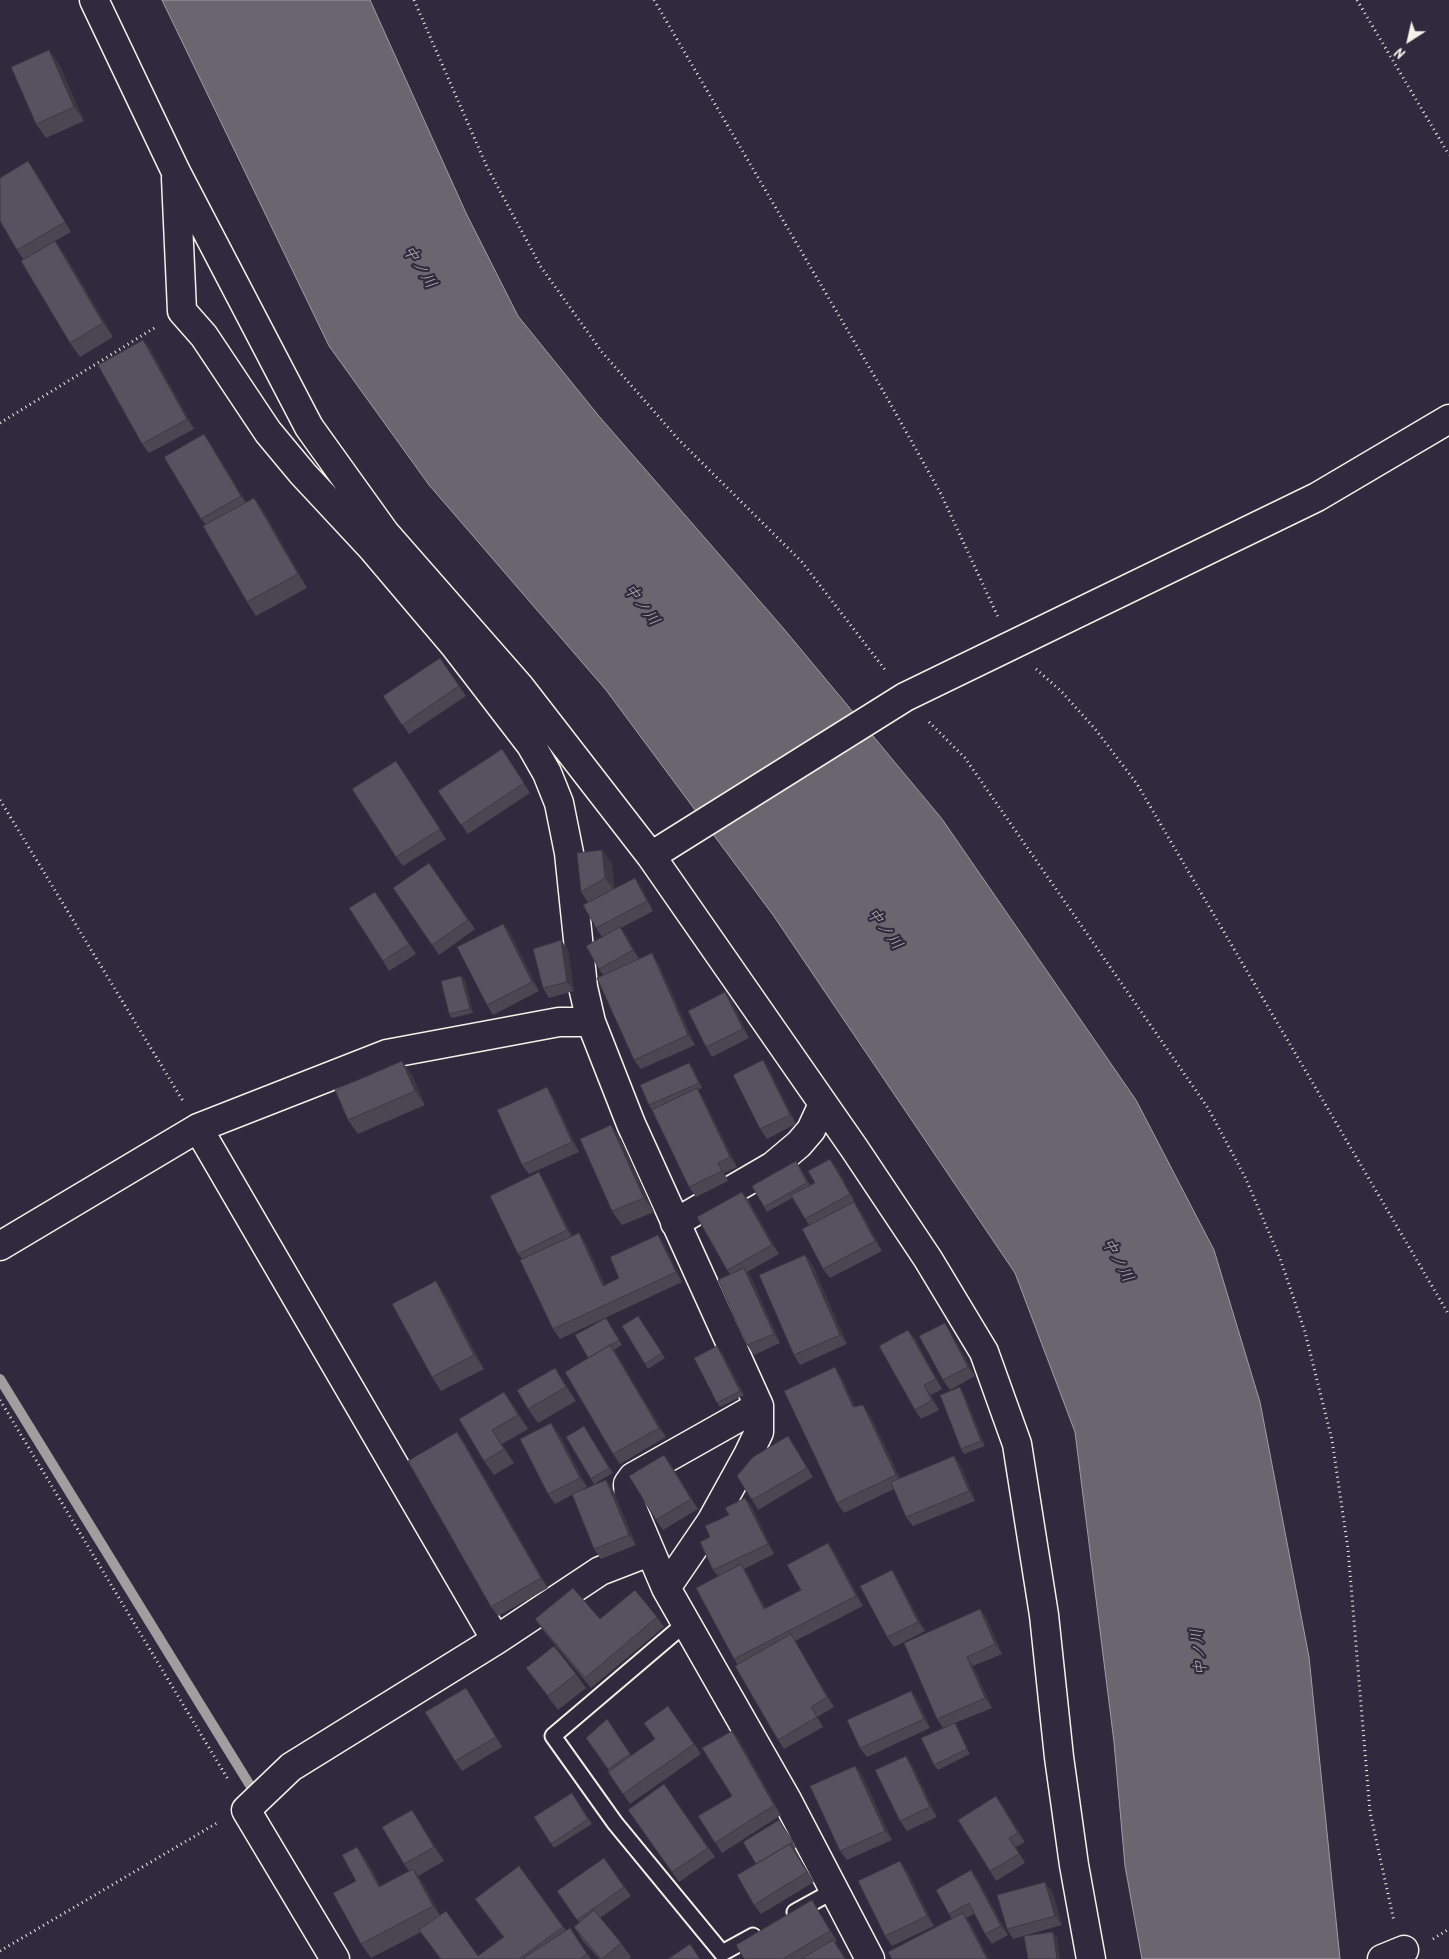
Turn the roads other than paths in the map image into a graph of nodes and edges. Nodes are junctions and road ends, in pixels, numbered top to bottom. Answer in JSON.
{"nodes":[{"id":1,"x":94,"y":0,"type":"edge"},
{"id":2,"x":176,"y":172,"type":"junction"},
{"id":3,"x":1449,"y":419,"type":"edge"},
{"id":4,"x":430,"y":598,"type":"junction"},
{"id":5,"x":651,"y":856,"type":"junction"},
{"id":6,"x":591,"y":1022,"type":"junction"},
{"id":7,"x":823,"y":1104,"type":"junction"},
{"id":8,"x":198,"y":1128,"type":"junction"},
{"id":9,"x":676,"y":1223,"type":"junction"},
{"id":10,"x":0,"y":1246,"type":"edge"},
{"id":11,"x":759,"y":1406,"type":"junction"},
{"id":12,"x":649,"y":1552,"type":"junction"},
{"id":13,"x":666,"y":1588,"type":"junction"},
{"id":14,"x":687,"y":1622,"type":"junction"},
{"id":15,"x":496,"y":1640,"type":"junction"},
{"id":16,"x":835,"y":1890,"type":"junction"},
{"id":17,"x":783,"y":1919,"type":"edge"},
{"id":18,"x":766,"y":1929,"type":"edge"},
{"id":19,"x":335,"y":1959,"type":"edge"},
{"id":20,"x":870,"y":1959,"type":"edge"},
{"id":21,"x":1090,"y":1959,"type":"edge"}],
"edges":[{"from":1,"to":2,"type":"street"},
{"from":2,"to":4,"type":"street"},
{"from":2,"to":4,"type":"street"},
{"from":3,"to":5,"type":"street"},
{"from":4,"to":5,"type":"street"},
{"from":4,"to":6,"type":"street"},
{"from":5,"to":7,"type":"street"},
{"from":6,"to":8,"type":"street"},
{"from":6,"to":9,"type":"street"},
{"from":7,"to":9,"type":"street"},
{"from":7,"to":21,"type":"street"},
{"from":8,"to":10,"type":"street"},
{"from":8,"to":15,"type":"street"},
{"from":9,"to":11,"type":"street"},
{"from":11,"to":12,"type":"street"},
{"from":11,"to":13,"type":"street"},
{"from":12,"to":13,"type":"street"},
{"from":12,"to":15,"type":"street"},
{"from":13,"to":14,"type":"street"},
{"from":14,"to":16,"type":"street"},
{"from":14,"to":18,"type":"lane"},
{"from":15,"to":19,"type":"street"},
{"from":16,"to":17,"type":"lane"},
{"from":16,"to":20,"type":"street"}]}
